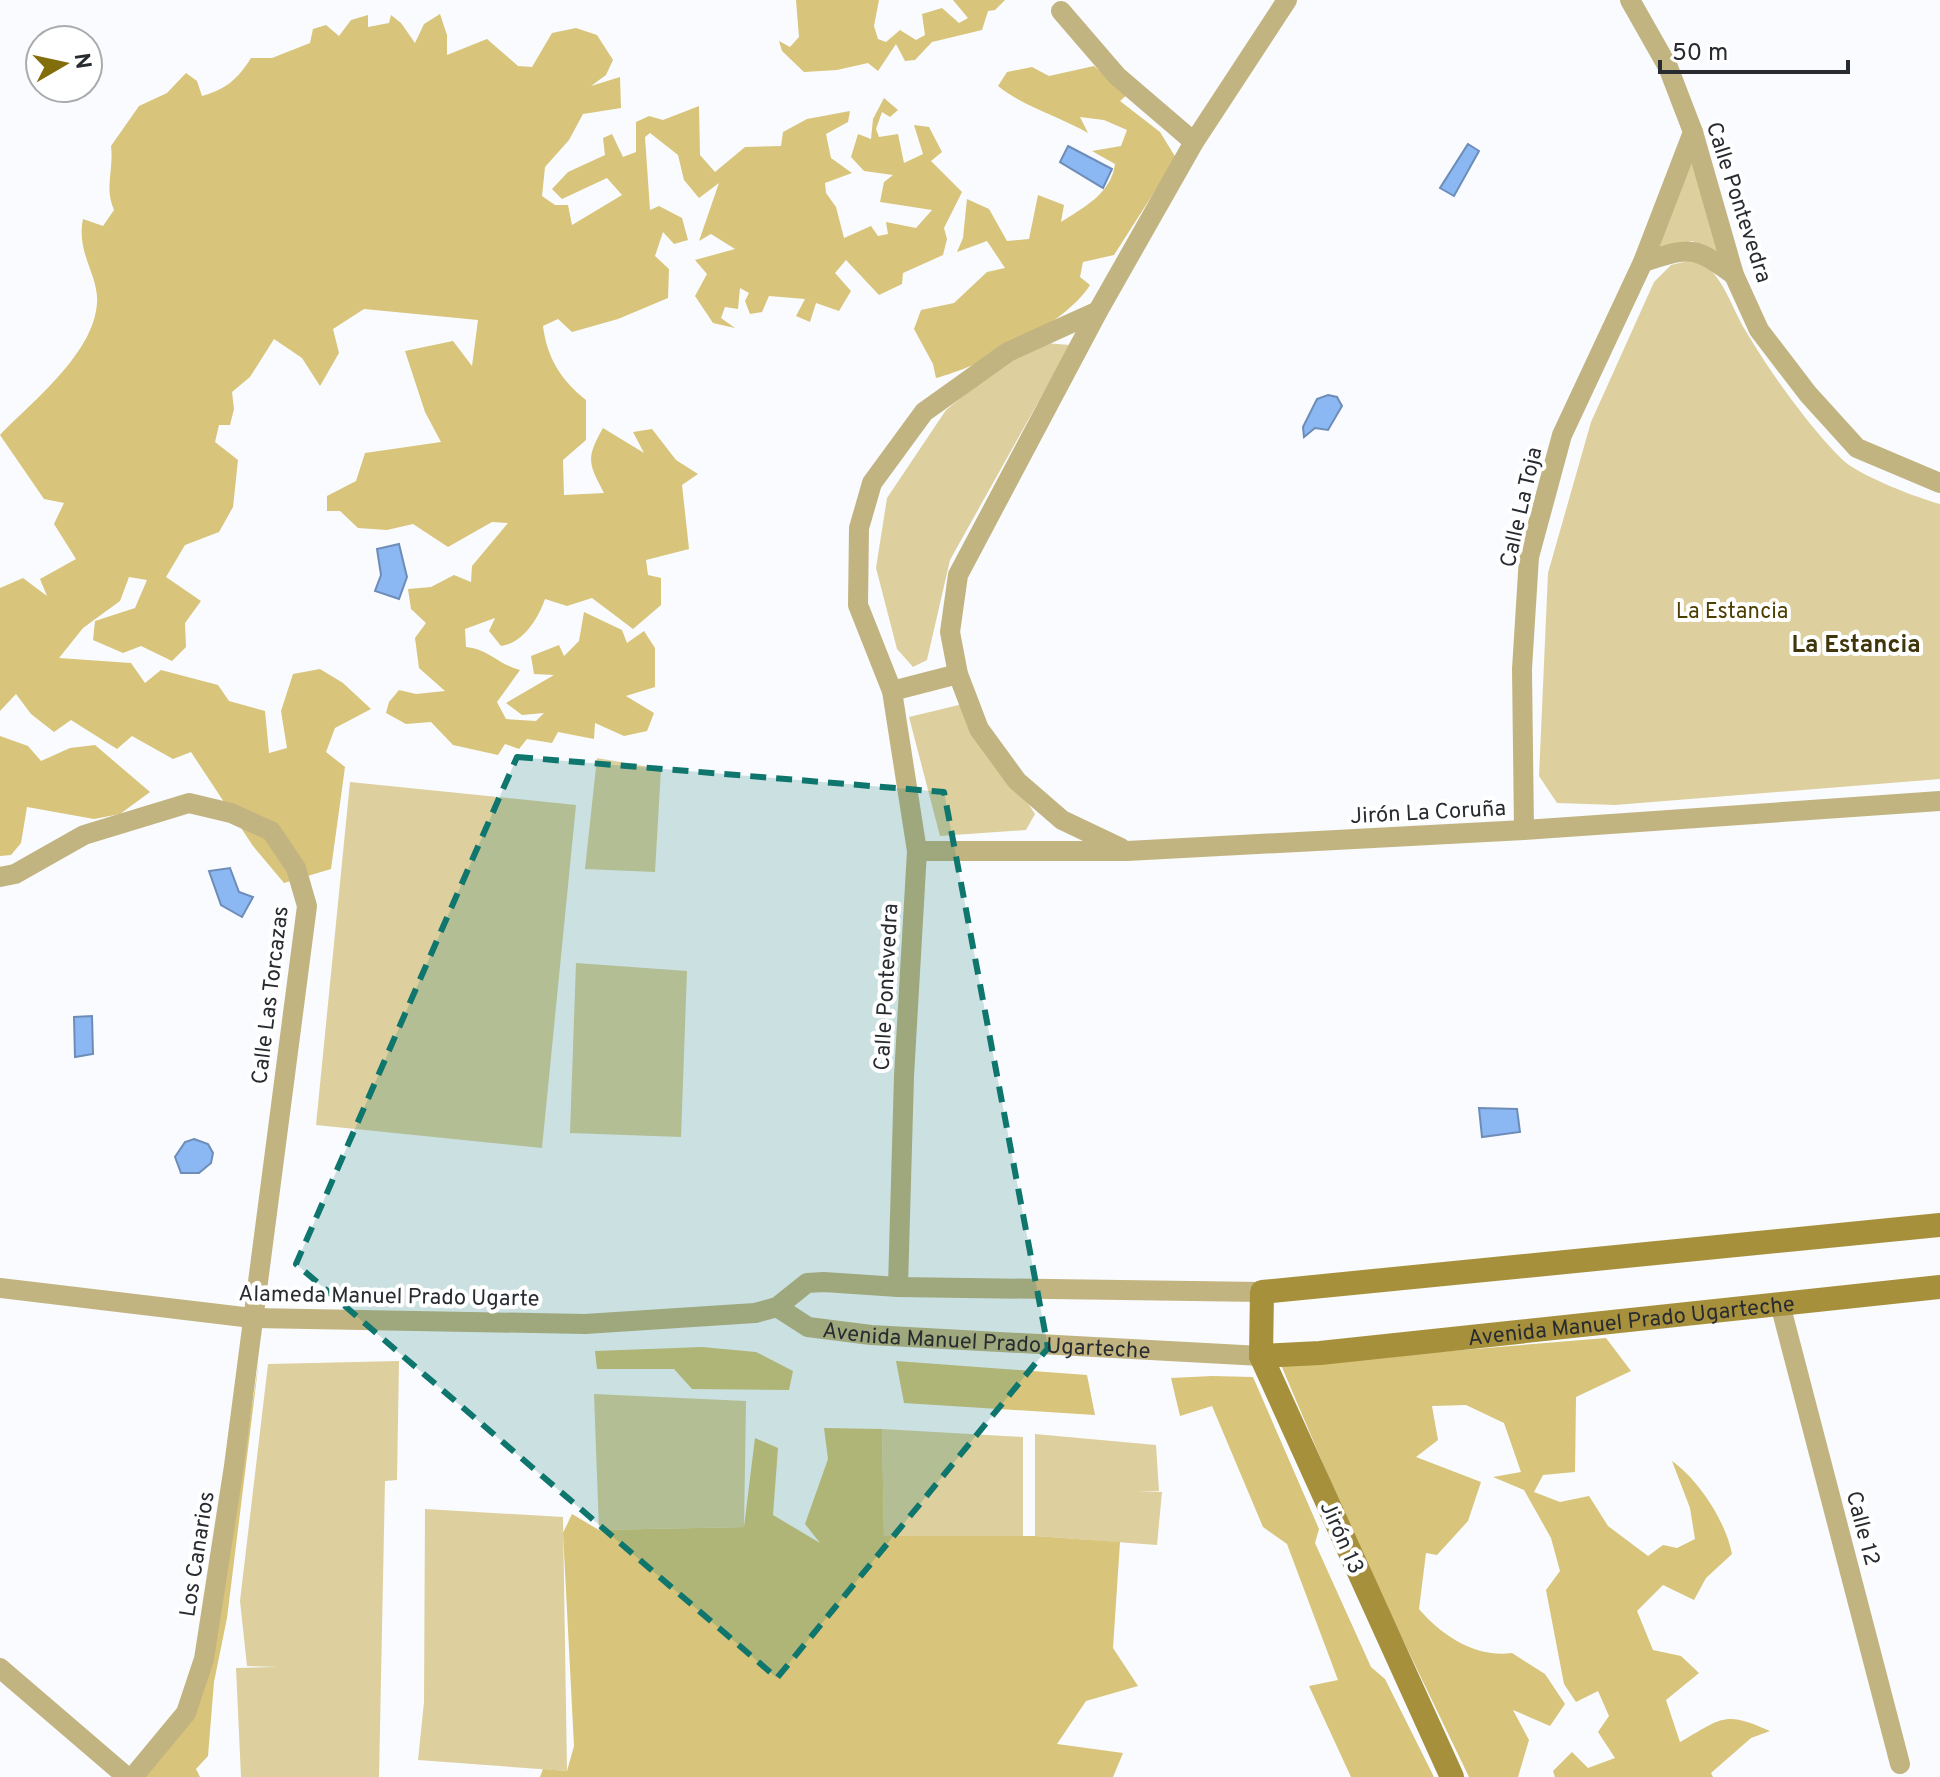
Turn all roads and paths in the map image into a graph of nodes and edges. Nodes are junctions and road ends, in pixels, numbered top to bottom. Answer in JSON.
{"nodes":[{"id":1,"x":1287,"y":0,"type":"edge"},
{"id":2,"x":1630,"y":0,"type":"edge"},
{"id":3,"x":1061,"y":11,"type":"dead end"},
{"id":4,"x":1693,"y":132,"type":"junction"},
{"id":5,"x":1194,"y":142,"type":"junction"},
{"id":6,"x":1643,"y":262,"type":"junction"},
{"id":7,"x":1734,"y":275,"type":"junction"},
{"id":8,"x":1098,"y":311,"type":"junction"},
{"id":9,"x":1940,"y":483,"type":"edge"},
{"id":10,"x":958,"y":674,"type":"junction"},
{"id":11,"x":892,"y":691,"type":"junction"},
{"id":12,"x":1940,"y":801,"type":"edge"},
{"id":13,"x":1524,"y":830,"type":"junction"},
{"id":14,"x":917,"y":851,"type":"junction"},
{"id":15,"x":1127,"y":851,"type":"junction"},
{"id":16,"x":0,"y":877,"type":"edge"},
{"id":17,"x":1940,"y":1225,"type":"edge"},
{"id":18,"x":898,"y":1287,"type":"junction"},
{"id":19,"x":1940,"y":1287,"type":"edge"},
{"id":20,"x":0,"y":1288,"type":"edge"},
{"id":21,"x":1262,"y":1292,"type":"junction"},
{"id":22,"x":1780,"y":1304,"type":"junction"},
{"id":23,"x":777,"y":1307,"type":"junction"},
{"id":24,"x":252,"y":1318,"type":"junction"},
{"id":25,"x":1261,"y":1356,"type":"junction"},
{"id":26,"x":0,"y":1668,"type":"edge"},
{"id":27,"x":1900,"y":1764,"type":"dead end"},
{"id":28,"x":130,"y":1777,"type":"edge"},
{"id":29,"x":1452,"y":1777,"type":"edge"}],
"edges":[{"from":1,"to":5,"type":"street"},
{"from":2,"to":4,"type":"street","name":"Calle Pontevedra"},
{"from":3,"to":5,"type":"street"},
{"from":4,"to":6,"type":"street","name":"Calle La Toja"},
{"from":4,"to":7,"type":"street","name":"Calle Pontevedra"},
{"from":5,"to":8,"type":"street"},
{"from":6,"to":7,"type":"street"},
{"from":6,"to":13,"type":"street","name":"Calle La Toja"},
{"from":7,"to":9,"type":"street","name":"Calle Pontevedra"},
{"from":8,"to":10,"type":"street"},
{"from":8,"to":11,"type":"street","name":"Calle Pontevedra"},
{"from":10,"to":11,"type":"street"},
{"from":10,"to":15,"type":"street"},
{"from":11,"to":14,"type":"street","name":"Calle Pontevedra"},
{"from":12,"to":13,"type":"street","name":"Jirón La Coruña"},
{"from":13,"to":15,"type":"street","name":"Jirón La Coruña"},
{"from":14,"to":15,"type":"street","name":"Jirón La Coruña"},
{"from":14,"to":18,"type":"street","name":"Calle Pontevedra"},
{"from":16,"to":24,"type":"street","name":"Calle Las Torcazas"},
{"from":17,"to":21,"type":"street","name":"Avenida Manuel Prado Ugarteche"},
{"from":18,"to":21,"type":"street","name":"Avenida Manuel Prado Ugarteche"},
{"from":18,"to":23,"type":"street","name":"Avenida Manuel Prado Ugarteche"},
{"from":19,"to":22,"type":"street","name":"Avenida Manuel Prado Ugarteche"},
{"from":20,"to":24,"type":"street","name":"Alameda Manuel Prado Ugarte"},
{"from":21,"to":25,"type":"street","name":"Jirón 13"},
{"from":22,"to":25,"type":"street","name":"Avenida Manuel Prado Ugarteche"},
{"from":22,"to":27,"type":"street","name":"Calle 12"},
{"from":23,"to":24,"type":"street","name":"Alameda Manuel Prado Ugarte"},
{"from":23,"to":25,"type":"street","name":"Avenida Manuel Prado Ugarteche"},
{"from":24,"to":28,"type":"street","name":"Los Canarios"},
{"from":25,"to":29,"type":"street","name":"Jirón 13"},
{"from":26,"to":28,"type":"street"}]}
